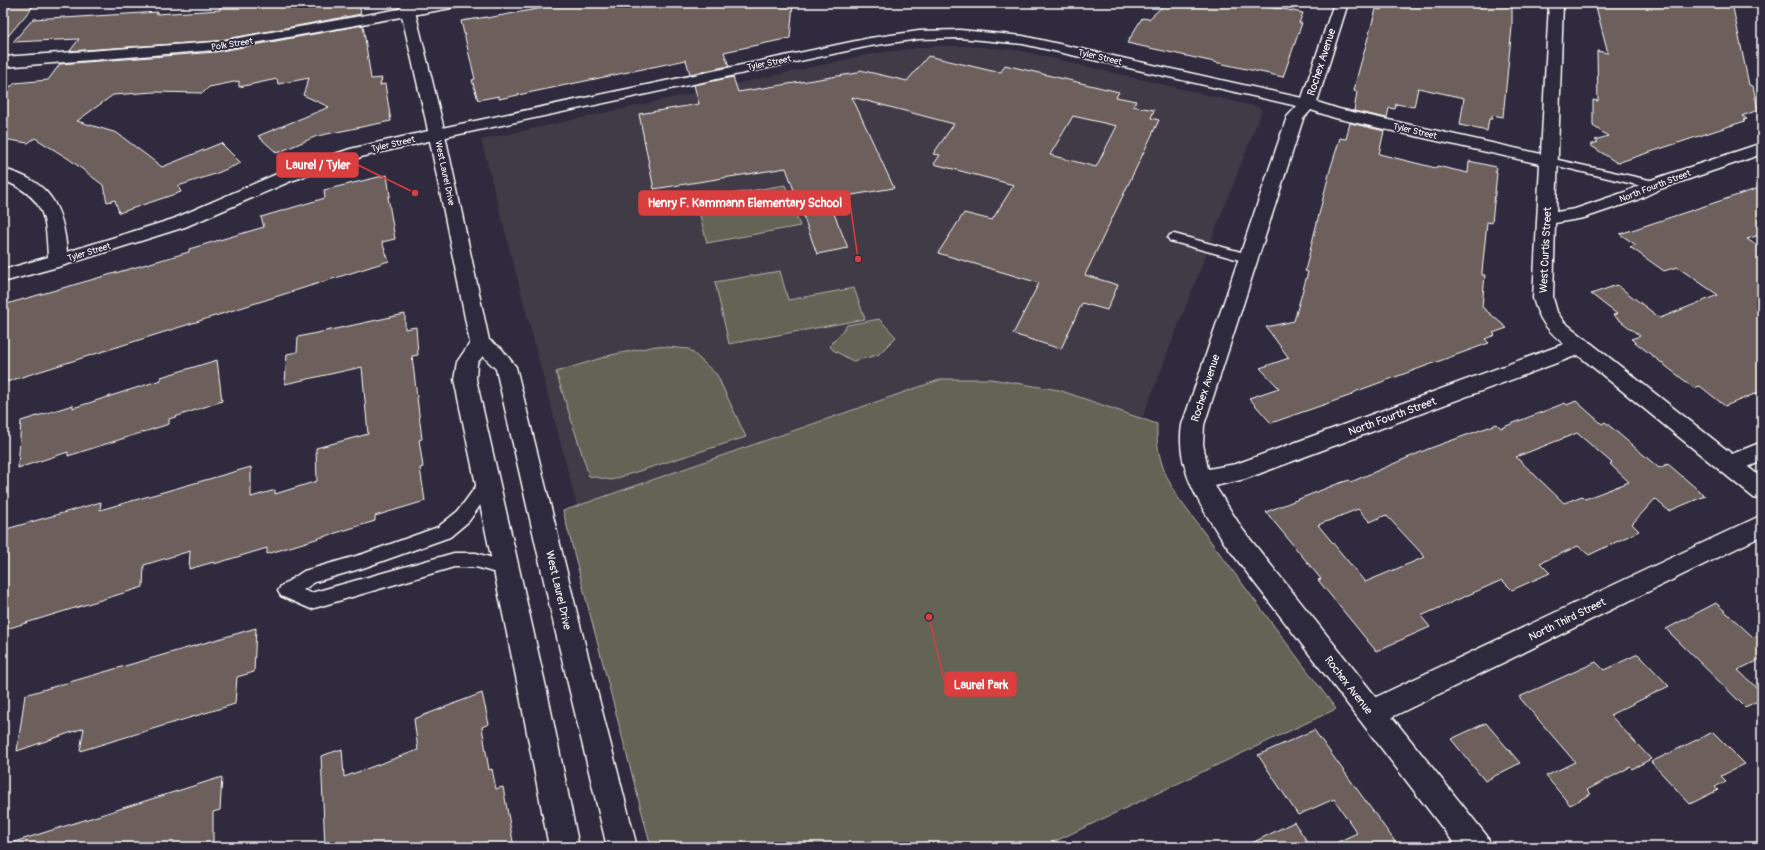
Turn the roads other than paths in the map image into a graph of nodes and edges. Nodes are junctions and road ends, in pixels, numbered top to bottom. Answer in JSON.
{"nodes":[{"id":1,"x":457,"y":3,"type":"edge"},
{"id":2,"x":1339,"y":3,"type":"edge"},
{"id":3,"x":1556,"y":3,"type":"edge"},
{"id":4,"x":408,"y":8,"type":"edge"},
{"id":5,"x":3,"y":62,"type":"edge"},
{"id":6,"x":1308,"y":104,"type":"junction"},
{"id":7,"x":437,"y":134,"type":"junction"},
{"id":8,"x":1762,"y":148,"type":"edge"},
{"id":9,"x":1549,"y":161,"type":"junction"},
{"id":10,"x":3,"y":174,"type":"edge"},
{"id":11,"x":1654,"y":185,"type":"junction"},
{"id":12,"x":1546,"y":219,"type":"junction"},
{"id":13,"x":1174,"y":238,"type":"dead end"},
{"id":14,"x":1247,"y":258,"type":"junction"},
{"id":15,"x":58,"y":261,"type":"junction"},
{"id":16,"x":3,"y":276,"type":"edge"},
{"id":17,"x":480,"y":344,"type":"junction"},
{"id":18,"x":1580,"y":346,"type":"junction"},
{"id":19,"x":1762,"y":451,"type":"edge"},
{"id":20,"x":1730,"y":464,"type":"junction"},
{"id":21,"x":1201,"y":479,"type":"junction"},
{"id":22,"x":488,"y":482,"type":"junction"},
{"id":23,"x":1762,"y":491,"type":"edge"},
{"id":24,"x":1762,"y":525,"type":"edge"},
{"id":25,"x":506,"y":569,"type":"junction"},
{"id":26,"x":1372,"y":713,"type":"junction"},
{"id":27,"x":564,"y":847,"type":"edge"},
{"id":28,"x":622,"y":847,"type":"edge"},
{"id":29,"x":1476,"y":847,"type":"edge"}],
"edges":[{"from":1,"to":4,"type":"street","name":"Polk Street"},
{"from":2,"to":6,"type":"street","name":"Rochex Avenue"},
{"from":3,"to":9,"type":"street","name":"West Curtis Street"},
{"from":4,"to":5,"type":"street","name":"Polk Street"},
{"from":4,"to":7,"type":"street","name":"West Laurel Drive"},
{"from":6,"to":7,"type":"street","name":"Tyler Street"},
{"from":6,"to":9,"type":"street","name":"Tyler Street"},
{"from":6,"to":14,"type":"street","name":"Rochex Avenue"},
{"from":7,"to":15,"type":"street","name":"Tyler Street"},
{"from":7,"to":17,"type":"street","name":"West Laurel Drive"},
{"from":8,"to":11,"type":"street","name":"North Fourth Street"},
{"from":9,"to":11,"type":"lane"},
{"from":9,"to":12,"type":"street","name":"West Curtis Street"},
{"from":10,"to":15,"type":"street"},
{"from":11,"to":12,"type":"street","name":"North Fourth Street"},
{"from":12,"to":18,"type":"street","name":"West Curtis Street"},
{"from":13,"to":14,"type":"lane"},
{"from":14,"to":21,"type":"street","name":"Rochex Avenue"},
{"from":15,"to":16,"type":"street","name":"Tyler Street"},
{"from":17,"to":22,"type":"street"},
{"from":17,"to":28,"type":"street","name":"West Laurel Drive"},
{"from":18,"to":20,"type":"street","name":"West Curtis Street"},
{"from":18,"to":21,"type":"street","name":"North Fourth Street"},
{"from":19,"to":20,"type":"street"},
{"from":20,"to":23,"type":"street","name":"West Curtis Street"},
{"from":21,"to":26,"type":"street","name":"Rochex Avenue"},
{"from":22,"to":25,"type":"street"},
{"from":22,"to":25,"type":"lane"},
{"from":24,"to":26,"type":"street","name":"North Third Street"},
{"from":25,"to":27,"type":"street"},
{"from":26,"to":29,"type":"street","name":"Rochex Avenue"}]}
